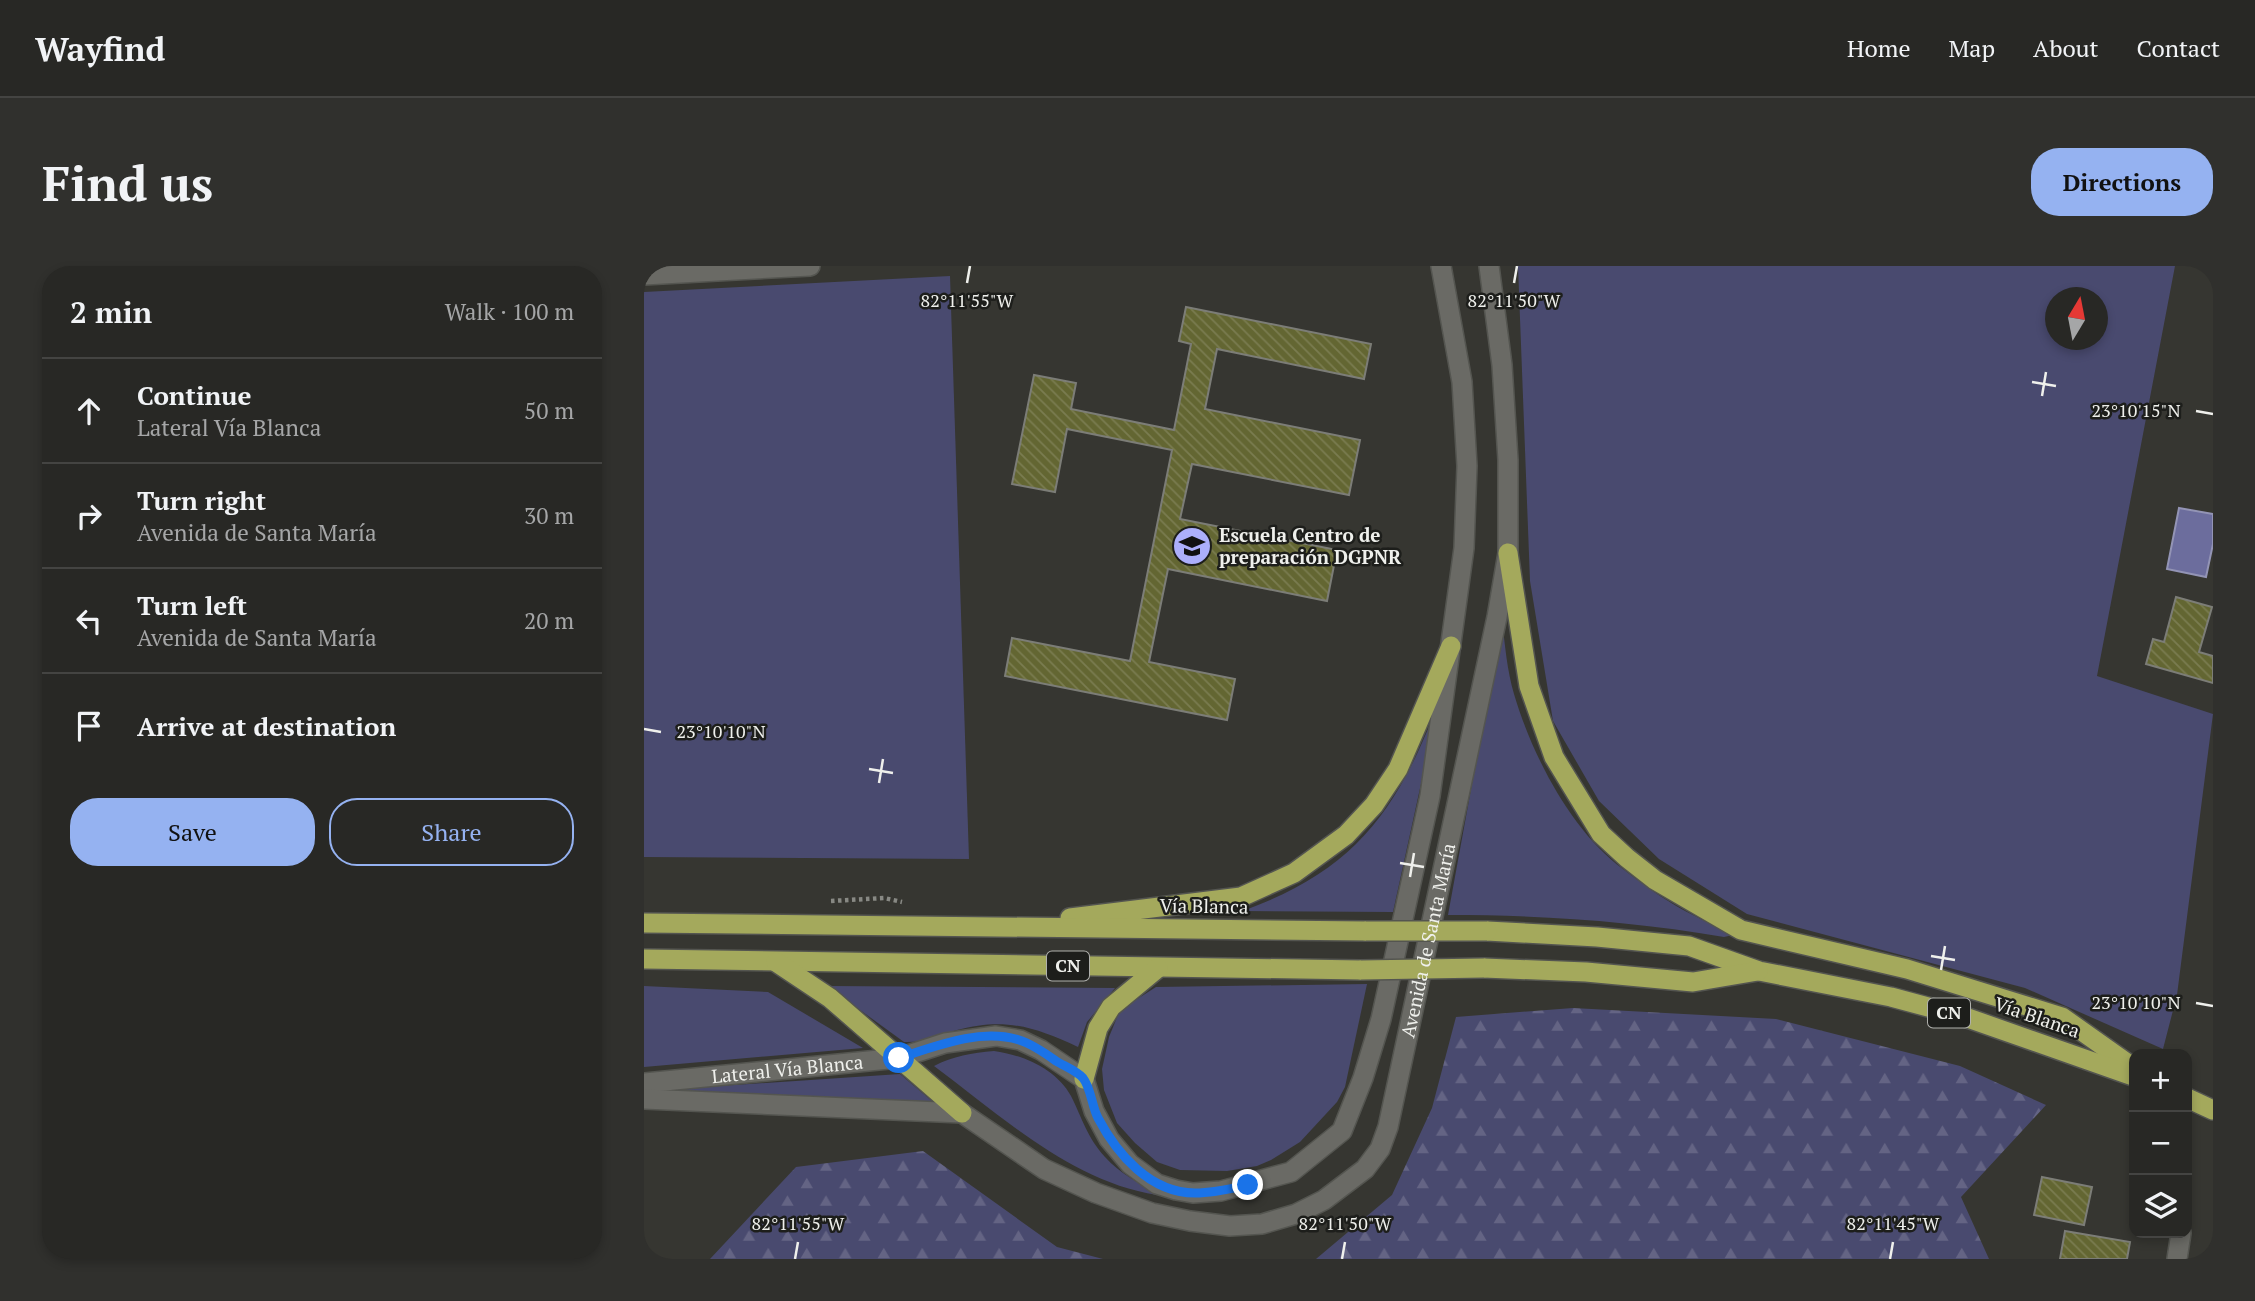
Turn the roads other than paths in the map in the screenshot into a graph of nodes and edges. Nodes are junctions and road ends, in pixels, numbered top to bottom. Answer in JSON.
{"nodes":[{"id":1,"x":810,"y":266,"type":"edge"},
{"id":2,"x":1441,"y":266,"type":"edge"},
{"id":3,"x":1489,"y":266,"type":"edge"},
{"id":4,"x":644,"y":275,"type":"edge"},
{"id":5,"x":1508,"y":553,"type":"junction"},
{"id":6,"x":1451,"y":646,"type":"junction"},
{"id":7,"x":644,"y":923,"type":"edge"},
{"id":8,"x":993,"y":927,"type":"junction"},
{"id":9,"x":644,"y":959,"type":"edge"},
{"id":10,"x":775,"y":962,"type":"junction"},
{"id":11,"x":1158,"y":968,"type":"junction"},
{"id":12,"x":1759,"y":971,"type":"junction"},
{"id":13,"x":899,"y":1058,"type":"junction"},
{"id":14,"x":2129,"y":1064,"type":"edge"},
{"id":15,"x":2129,"y":1074,"type":"edge"},
{"id":16,"x":1084,"y":1079,"type":"junction"},
{"id":17,"x":644,"y":1083,"type":"edge"},
{"id":18,"x":644,"y":1099,"type":"edge"},
{"id":19,"x":2192,"y":1100,"type":"edge"},
{"id":20,"x":2213,"y":1110,"type":"edge"},
{"id":21,"x":962,"y":1113,"type":"junction"},
{"id":22,"x":2180,"y":1238,"type":"edge"},
{"id":23,"x":2177,"y":1259,"type":"edge"}],
"edges":[{"from":1,"to":4,"type":"street"},
{"from":2,"to":6,"type":"street","name":"Avenida de Santa María"},
{"from":3,"to":5,"type":"street","name":"Avenida de Santa María"},
{"from":5,"to":14,"type":"highway"},
{"from":5,"to":21,"type":"street","name":"Avenida de Santa María"},
{"from":6,"to":8,"type":"highway"},
{"from":6,"to":16,"type":"street","name":"Avenida de Santa María"},
{"from":7,"to":8,"type":"highway","name":"Vía Blanca","number":"CN"},
{"from":8,"to":12,"type":"highway","name":"Vía Blanca","number":"CN","bridge":true},
{"from":9,"to":10,"type":"highway","name":"Vía Blanca","number":"CN"},
{"from":10,"to":11,"type":"highway","name":"Vía Blanca","number":"CN"},
{"from":10,"to":13,"type":"highway"},
{"from":11,"to":12,"type":"highway","name":"Vía Blanca","number":"CN","bridge":true},
{"from":11,"to":16,"type":"highway"},
{"from":12,"to":15,"type":"highway","name":"Vía Blanca","number":"CN"},
{"from":13,"to":16,"type":"street","name":"Lateral Vía Blanca"},
{"from":13,"to":17,"type":"street","name":"Lateral Vía Blanca"},
{"from":13,"to":21,"type":"highway"},
{"from":18,"to":21,"type":"street","name":"Lateral Vía Blanca"},
{"from":19,"to":20,"type":"highway"},
{"from":22,"to":23,"type":"street"}]}
